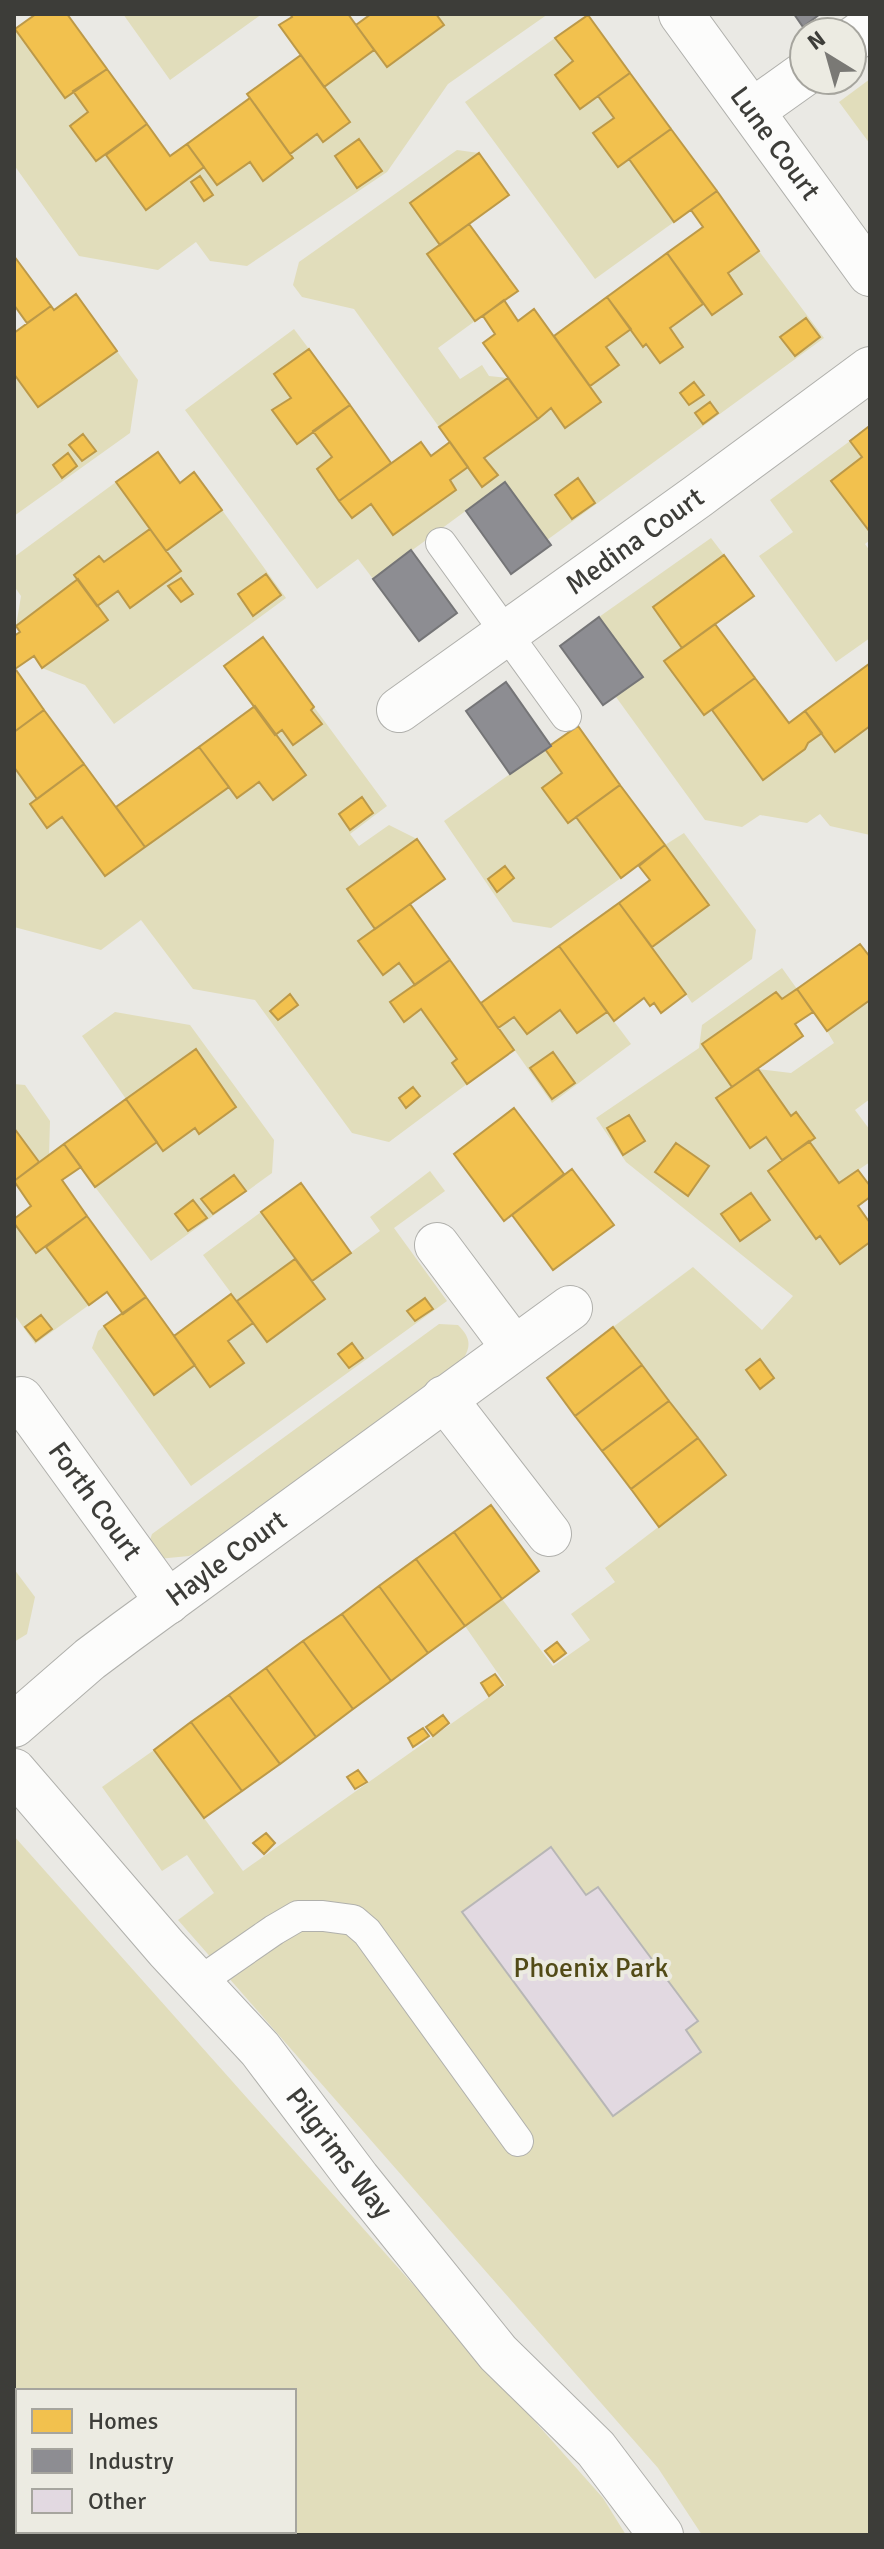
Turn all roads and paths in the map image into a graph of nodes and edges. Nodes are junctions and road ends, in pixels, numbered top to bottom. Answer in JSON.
{"nodes":[{"id":1,"x":681,"y":14,"type":"edge"},
{"id":2,"x":788,"y":85,"type":"edge"},
{"id":3,"x":752,"y":111,"type":"junction"},
{"id":4,"x":870,"y":274,"type":"edge"},
{"id":5,"x":870,"y":369,"type":"edge"},
{"id":6,"x":441,"y":543,"type":"dead end"},
{"id":7,"x":506,"y":633,"type":"junction"},
{"id":8,"x":399,"y":710,"type":"dead end"},
{"id":9,"x":566,"y":716,"type":"dead end"},
{"id":10,"x":437,"y":1245,"type":"dead end"},
{"id":11,"x":570,"y":1308,"type":"dead end"},
{"id":12,"x":514,"y":1348,"type":"junction"},
{"id":13,"x":444,"y":1398,"type":"junction"},
{"id":14,"x":21,"y":1399,"type":"dead end"},
{"id":15,"x":549,"y":1534,"type":"dead end"},
{"id":16,"x":168,"y":1602,"type":"junction"},
{"id":17,"x":14,"y":1725,"type":"edge"},
{"id":18,"x":14,"y":1771,"type":"edge"},
{"id":19,"x":199,"y":1982,"type":"junction"},
{"id":20,"x":518,"y":2141,"type":"dead end"},
{"id":21,"x":661,"y":2535,"type":"edge"}],
"edges":[{"from":1,"to":3,"type":"street","name":"Lune Court"},
{"from":2,"to":3,"type":"street"},
{"from":3,"to":4,"type":"street","name":"Lune Court"},
{"from":5,"to":7,"type":"street","name":"Medina Court"},
{"from":6,"to":7,"type":"lane"},
{"from":7,"to":8,"type":"street","name":"Medina Court"},
{"from":7,"to":9,"type":"lane"},
{"from":10,"to":12,"type":"street"},
{"from":11,"to":12,"type":"street","name":"Hayle Court"},
{"from":12,"to":13,"type":"street","name":"Hayle Court"},
{"from":13,"to":15,"type":"street"},
{"from":13,"to":16,"type":"street","name":"Hayle Court"},
{"from":14,"to":16,"type":"street","name":"Forth Court"},
{"from":16,"to":17,"type":"street","name":"Hayle Court"},
{"from":18,"to":19,"type":"street","name":"Pilgrims Way"},
{"from":19,"to":20,"type":"lane"},
{"from":19,"to":21,"type":"street","name":"Pilgrims Way"}]}
